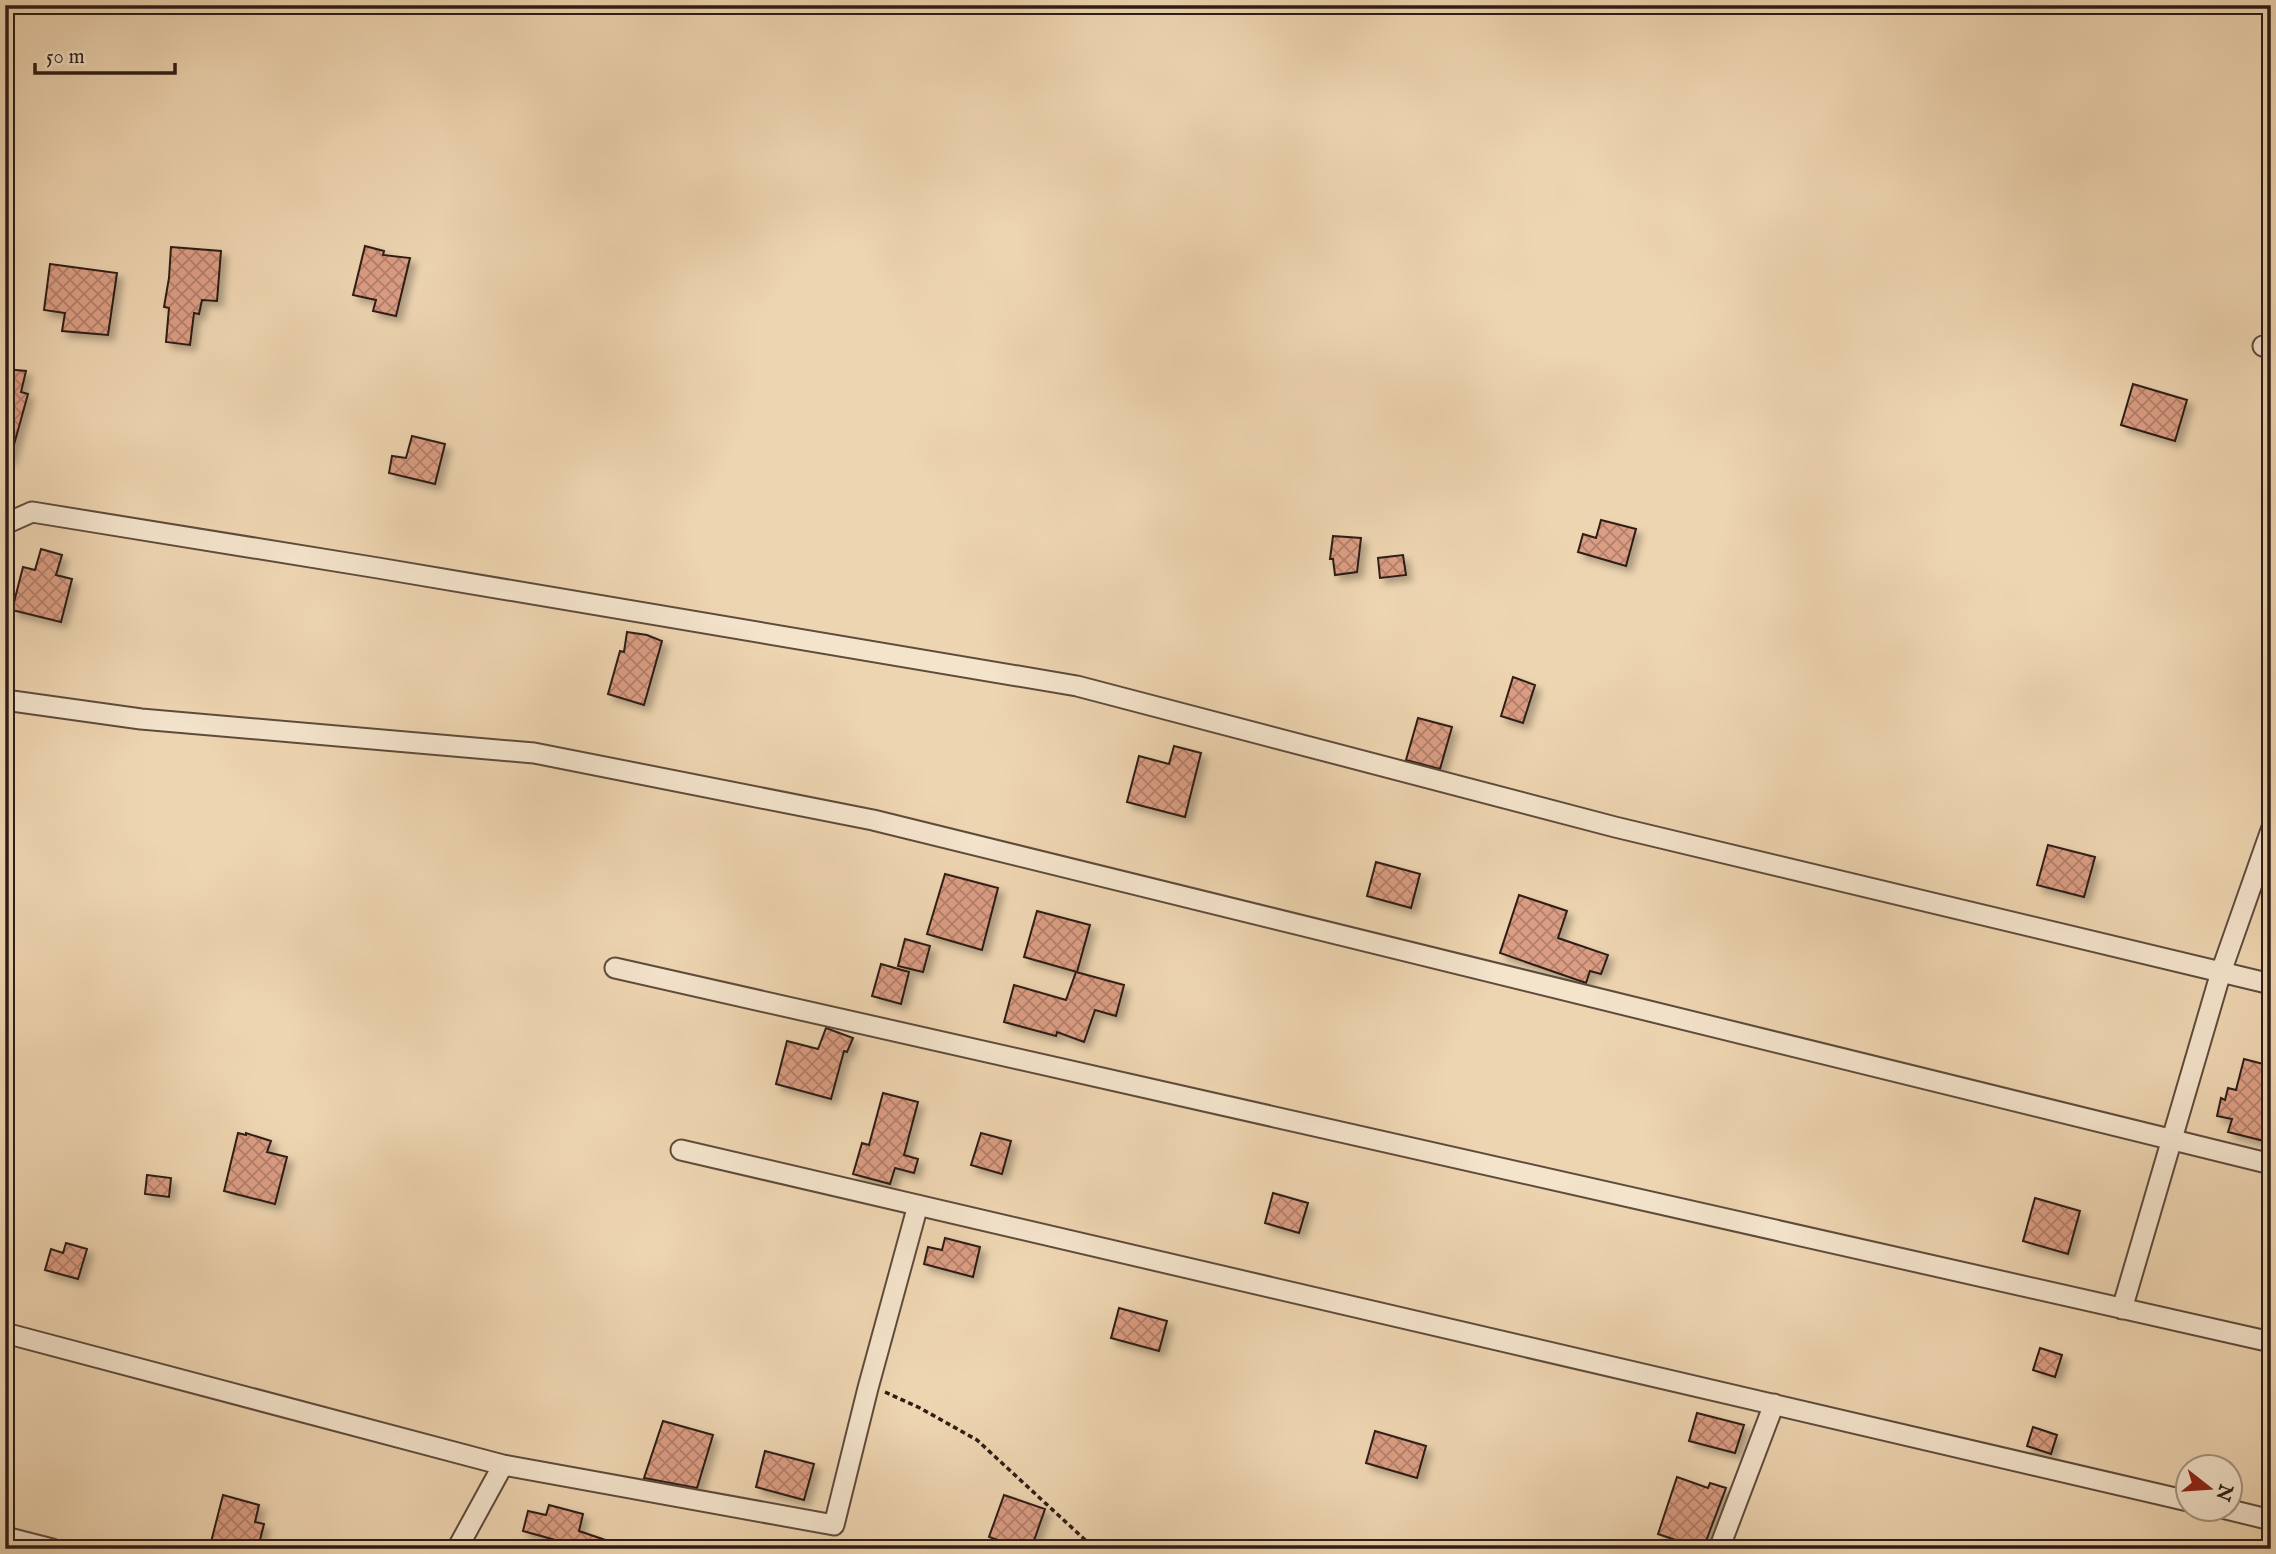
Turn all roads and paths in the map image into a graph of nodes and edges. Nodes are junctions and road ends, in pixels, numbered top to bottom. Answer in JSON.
{"nodes":[{"id":1,"x":5,"y":524,"type":"edge"},
{"id":2,"x":5,"y":700,"type":"edge"},
{"id":3,"x":2271,"y":830,"type":"edge"},
{"id":4,"x":615,"y":968,"type":"dead end"},
{"id":5,"x":2221,"y":972,"type":"junction"},
{"id":6,"x":2271,"y":984,"type":"edge"},
{"id":7,"x":2172,"y":1139,"type":"junction"},
{"id":8,"x":681,"y":1150,"type":"dead end"},
{"id":9,"x":2271,"y":1164,"type":"edge"},
{"id":10,"x":918,"y":1205,"type":"junction"},
{"id":11,"x":2122,"y":1309,"type":"junction"},
{"id":12,"x":5,"y":1333,"type":"edge"},
{"id":13,"x":2271,"y":1342,"type":"edge"},
{"id":14,"x":868,"y":1388,"type":"junction"},
{"id":15,"x":1774,"y":1404,"type":"junction"},
{"id":16,"x":503,"y":1465,"type":"junction"},
{"id":17,"x":2174,"y":1497,"type":"edge"},
{"id":18,"x":2244,"y":1513,"type":"edge"},
{"id":19,"x":2271,"y":1520,"type":"edge"},
{"id":20,"x":5,"y":1537,"type":"edge"},
{"id":21,"x":52,"y":1549,"type":"edge"},
{"id":22,"x":457,"y":1549,"type":"edge"},
{"id":23,"x":1095,"y":1549,"type":"edge"},
{"id":24,"x":1719,"y":1549,"type":"edge"}],
"edges":[{"from":1,"to":5,"type":"street"},
{"from":2,"to":7,"type":"street"},
{"from":3,"to":5,"type":"street"},
{"from":4,"to":11,"type":"street"},
{"from":5,"to":6,"type":"street"},
{"from":5,"to":7,"type":"street"},
{"from":7,"to":9,"type":"street"},
{"from":7,"to":11,"type":"street"},
{"from":8,"to":10,"type":"street"},
{"from":10,"to":14,"type":"street"},
{"from":10,"to":15,"type":"street"},
{"from":11,"to":13,"type":"street"},
{"from":12,"to":16,"type":"street"},
{"from":14,"to":16,"type":"street"},
{"from":14,"to":23,"type":"path"},
{"from":15,"to":17,"type":"street"},
{"from":15,"to":24,"type":"street"},
{"from":16,"to":22,"type":"street"},
{"from":18,"to":19,"type":"street"},
{"from":20,"to":21,"type":"street"}]}
